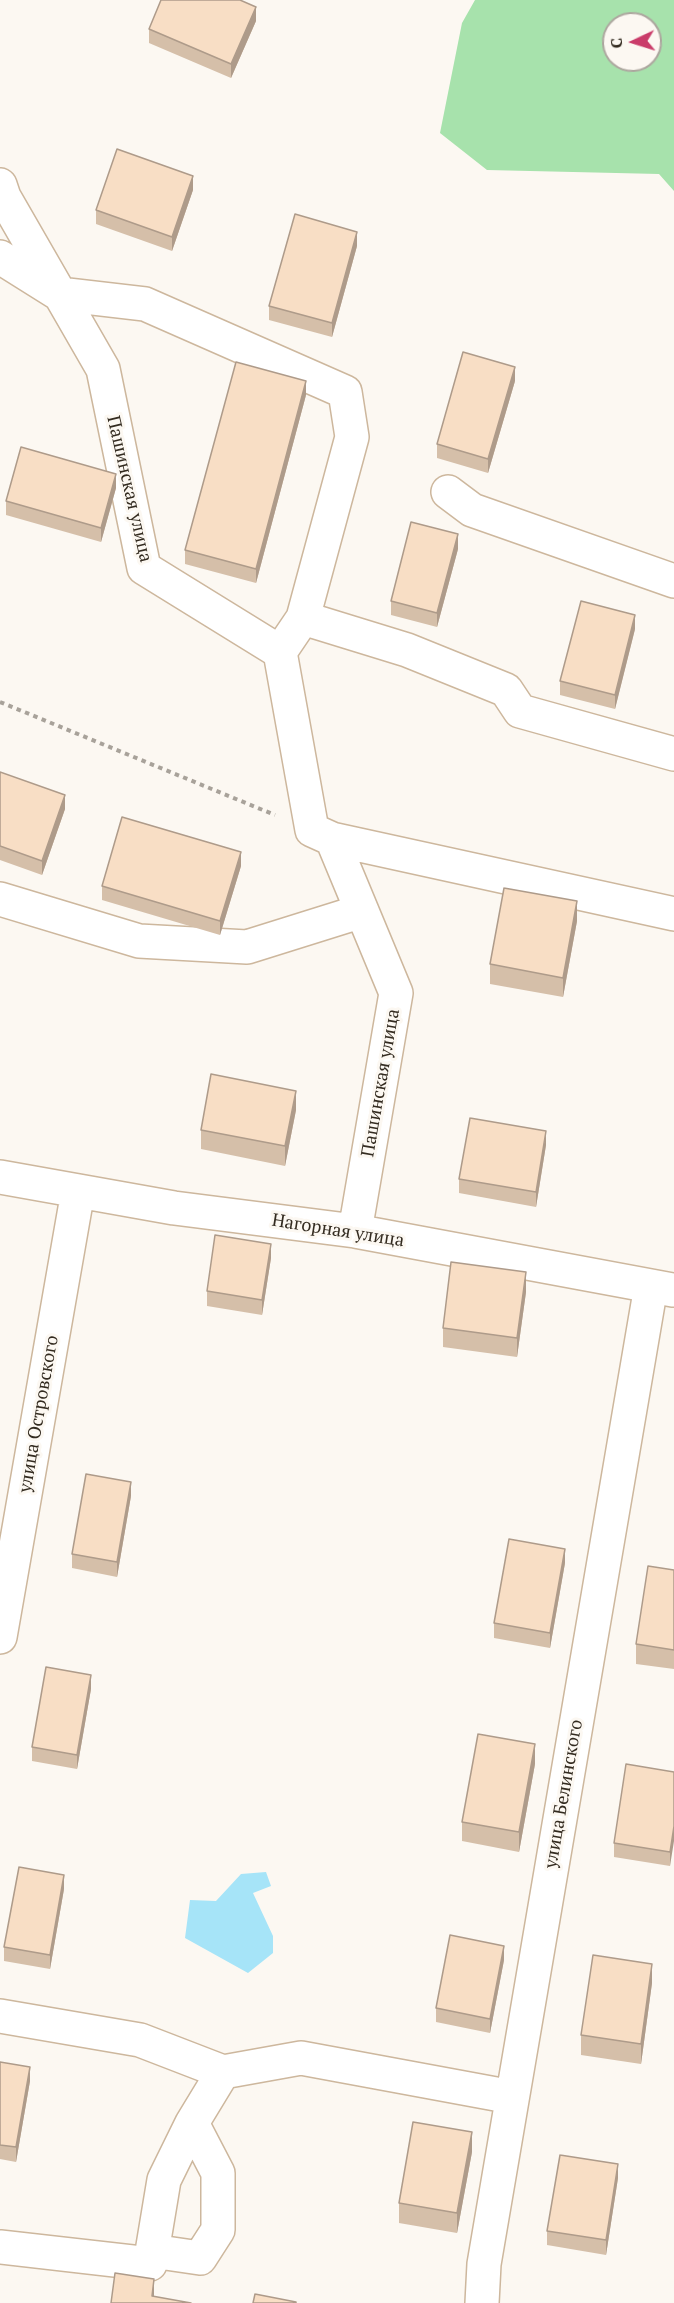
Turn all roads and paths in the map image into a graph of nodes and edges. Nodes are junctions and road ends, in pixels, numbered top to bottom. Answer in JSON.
{"nodes":[{"id":1,"x":0,"y":185,"type":"edge"},
{"id":2,"x":0,"y":257,"type":"edge"},
{"id":3,"x":59,"y":294,"type":"junction"},
{"id":4,"x":448,"y":492,"type":"dead end"},
{"id":5,"x":674,"y":581,"type":"edge"},
{"id":6,"x":303,"y":618,"type":"junction"},
{"id":7,"x":280,"y":652,"type":"junction"},
{"id":8,"x":0,"y":702,"type":"edge"},
{"id":9,"x":674,"y":754,"type":"edge"},
{"id":10,"x":322,"y":834,"type":"junction"},
{"id":11,"x":0,"y":899,"type":"edge"},
{"id":12,"x":362,"y":912,"type":"junction"},
{"id":13,"x":674,"y":914,"type":"edge"},
{"id":14,"x":0,"y":1177,"type":"edge"},
{"id":15,"x":78,"y":1191,"type":"junction"},
{"id":16,"x":355,"y":1231,"type":"junction"},
{"id":17,"x":663,"y":1288,"type":"edge"},
{"id":18,"x":0,"y":1637,"type":"edge"},
{"id":19,"x":0,"y":2016,"type":"edge"},
{"id":20,"x":223,"y":2072,"type":"junction"},
{"id":21,"x":512,"y":2097,"type":"junction"},
{"id":22,"x":192,"y":2123,"type":"junction"},
{"id":23,"x":0,"y":2247,"type":"edge"},
{"id":24,"x":151,"y":2258,"type":"junction"},
{"id":25,"x":482,"y":2303,"type":"edge"}],
"edges":[{"from":1,"to":3,"type":"street","name":"Пашинская улица"},
{"from":2,"to":3,"type":"street"},
{"from":3,"to":6,"type":"street"},
{"from":3,"to":7,"type":"street","name":"Пашинская улица"},
{"from":4,"to":5,"type":"street"},
{"from":6,"to":7,"type":"street"},
{"from":6,"to":9,"type":"street"},
{"from":7,"to":10,"type":"street","name":"Пашинская улица"},
{"from":8,"to":10,"type":"path"},
{"from":10,"to":12,"type":"street","name":"Пашинская улица"},
{"from":10,"to":13,"type":"street"},
{"from":11,"to":12,"type":"street"},
{"from":12,"to":16,"type":"street","name":"Пашинская улица"},
{"from":14,"to":15,"type":"street","name":"Нагорная улица"},
{"from":15,"to":16,"type":"street","name":"Нагорная улица"},
{"from":15,"to":18,"type":"street","name":"улица Островского"},
{"from":16,"to":17,"type":"street","name":"Нагорная улица"},
{"from":17,"to":21,"type":"street","name":"улица Белинского"},
{"from":19,"to":20,"type":"street"},
{"from":20,"to":21,"type":"street"},
{"from":20,"to":22,"type":"street"},
{"from":21,"to":25,"type":"street","name":"улица Белинского"},
{"from":22,"to":24,"type":"street"},
{"from":22,"to":24,"type":"street"},
{"from":23,"to":24,"type":"street"}]}
